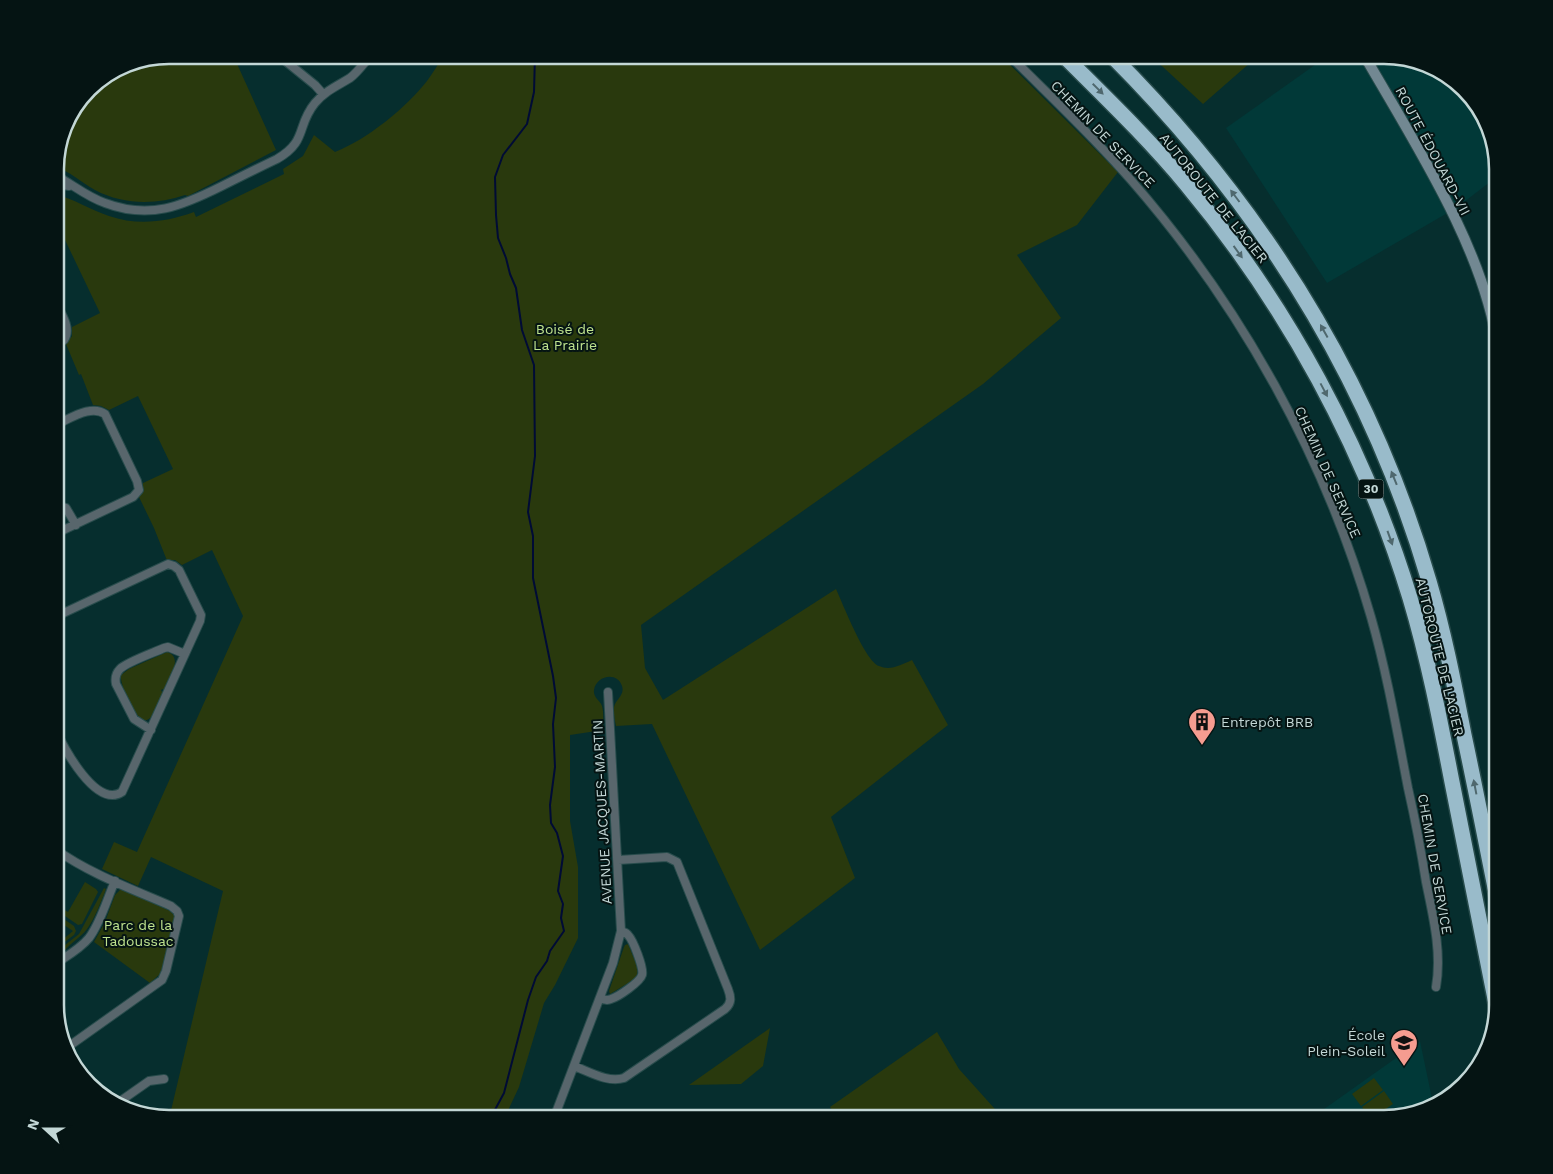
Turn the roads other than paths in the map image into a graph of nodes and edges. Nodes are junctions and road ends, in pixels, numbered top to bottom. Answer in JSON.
{"nodes":[{"id":1,"x":289,"y":64,"type":"edge"},
{"id":2,"x":363,"y":64,"type":"edge"},
{"id":3,"x":1018,"y":64,"type":"edge"},
{"id":4,"x":1072,"y":64,"type":"edge"},
{"id":5,"x":1119,"y":64,"type":"edge"},
{"id":6,"x":1369,"y":64,"type":"edge"},
{"id":7,"x":324,"y":94,"type":"junction"},
{"id":8,"x":64,"y":181,"type":"edge"},
{"id":9,"x":64,"y":185,"type":"edge"},
{"id":10,"x":71,"y":186,"type":"junction"},
{"id":11,"x":1489,"y":309,"type":"edge"},
{"id":12,"x":64,"y":321,"type":"edge"},
{"id":13,"x":64,"y":340,"type":"edge"},
{"id":14,"x":64,"y":421,"type":"edge"},
{"id":15,"x":64,"y":508,"type":"edge"},
{"id":16,"x":76,"y":525,"type":"junction"},
{"id":17,"x":64,"y":530,"type":"edge"},
{"id":18,"x":64,"y":613,"type":"edge"},
{"id":19,"x":185,"y":654,"type":"junction"},
{"id":20,"x":608,"y":692,"type":"dead end"},
{"id":21,"x":151,"y":730,"type":"junction"},
{"id":22,"x":64,"y":747,"type":"edge"},
{"id":23,"x":64,"y":855,"type":"edge"},
{"id":24,"x":1489,"y":858,"type":"edge"},
{"id":25,"x":618,"y":860,"type":"junction"},
{"id":26,"x":115,"y":881,"type":"junction"},
{"id":27,"x":621,"y":931,"type":"junction"},
{"id":28,"x":64,"y":958,"type":"edge"},
{"id":29,"x":1489,"y":968,"type":"edge"},
{"id":30,"x":1436,"y":986,"type":"dead end"},
{"id":31,"x":600,"y":998,"type":"junction"},
{"id":32,"x":71,"y":1044,"type":"edge"},
{"id":33,"x":574,"y":1066,"type":"junction"},
{"id":34,"x":164,"y":1078,"type":"dead end"},
{"id":35,"x":123,"y":1099,"type":"edge"},
{"id":36,"x":557,"y":1110,"type":"edge"}],
"edges":[{"from":1,"to":7,"type":"street"},
{"from":2,"to":7,"type":"street"},
{"from":3,"to":30,"type":"street","name":"CHEMIN DE SERVICE"},
{"from":4,"to":29,"type":"highway","name":"AUTOROUTE DE L'ACIER","number":"30","one_way":true},
{"from":24,"to":5,"type":"highway","name":"AUTOROUTE DE L'ACIER","number":"30","one_way":true},
{"from":6,"to":11,"type":"main road","name":"ROUTE ÉDOUARD-VII"},
{"from":7,"to":10,"type":"street"},
{"from":8,"to":10,"type":"street"},
{"from":9,"to":10,"type":"street"},
{"from":12,"to":13,"type":"street"},
{"from":14,"to":16,"type":"street"},
{"from":15,"to":16,"type":"street"},
{"from":16,"to":17,"type":"street"},
{"from":18,"to":19,"type":"street"},
{"from":19,"to":21,"type":"street"},
{"from":19,"to":21,"type":"street"},
{"from":20,"to":25,"type":"street","name":"AVENUE JACQUES-MARTIN"},
{"from":21,"to":22,"type":"street"},
{"from":23,"to":26,"type":"street"},
{"from":25,"to":27,"type":"street","name":"AVENUE JACQUES-MARTIN"},
{"from":25,"to":33,"type":"street"},
{"from":26,"to":28,"type":"street"},
{"from":26,"to":32,"type":"street"},
{"from":27,"to":31,"type":"street","name":"AVENUE JACQUES-MARTIN"},
{"from":27,"to":31,"type":"street"},
{"from":31,"to":33,"type":"street","name":"AVENUE JACQUES-MARTIN"},
{"from":33,"to":36,"type":"street","name":"AVENUE JACQUES-MARTIN"},
{"from":34,"to":35,"type":"street"}]}
